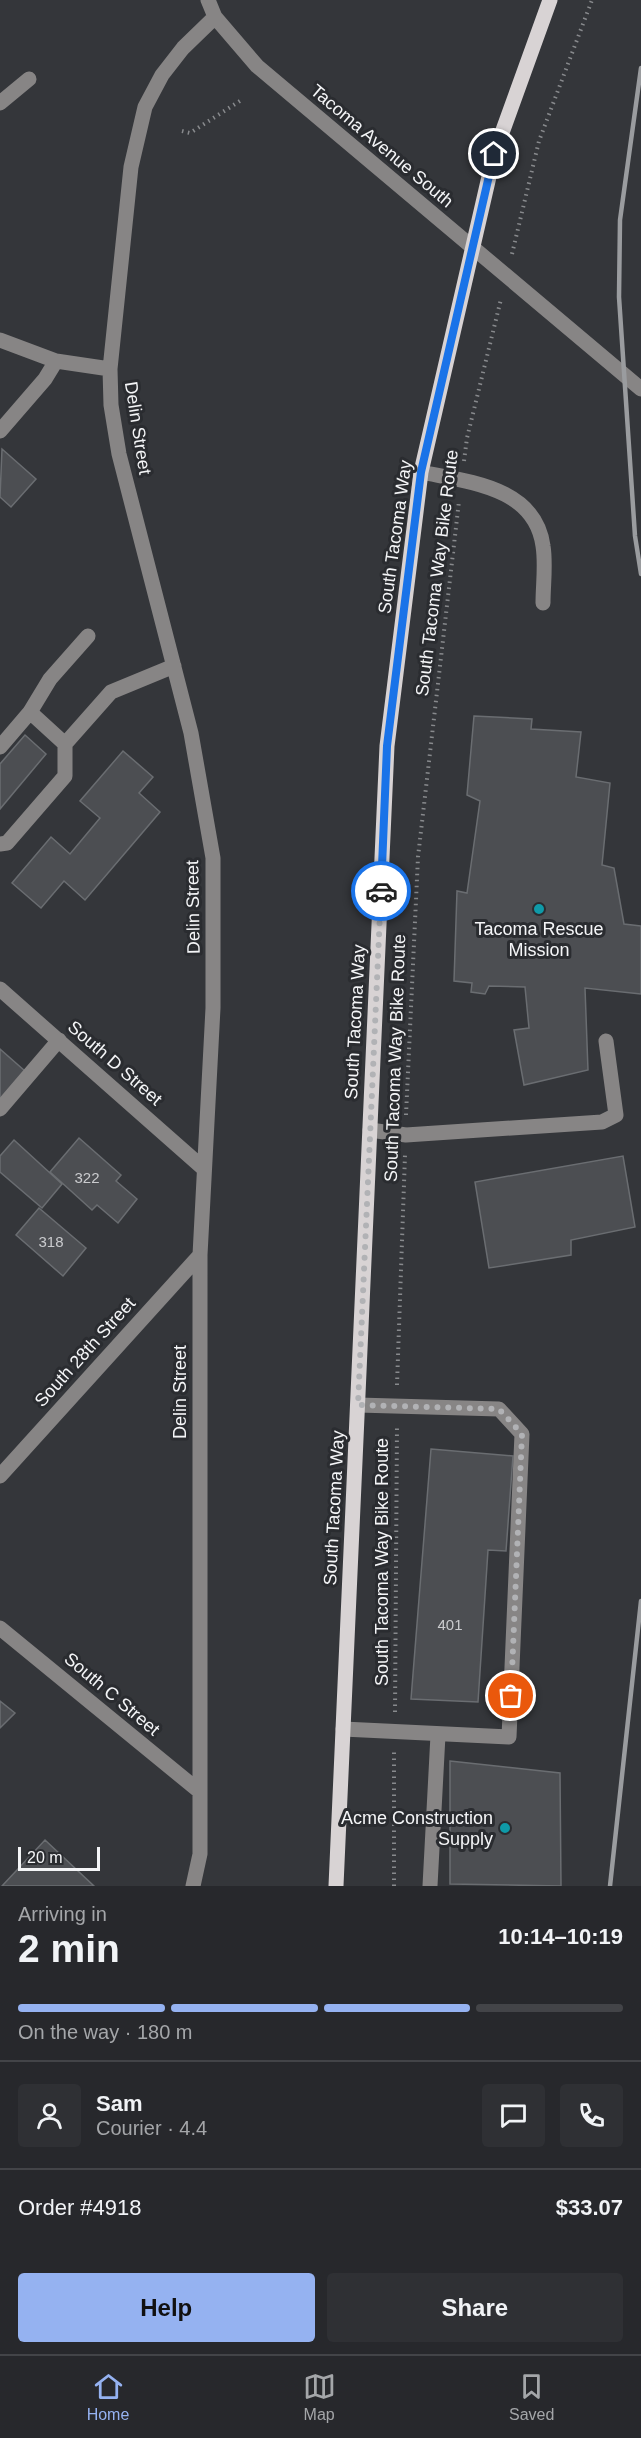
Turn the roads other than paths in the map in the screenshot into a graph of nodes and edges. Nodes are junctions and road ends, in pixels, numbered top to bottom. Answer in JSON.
{"nodes":[{"id":1,"x":208,"y":0,"type":"edge"},
{"id":2,"x":550,"y":0,"type":"edge"},
{"id":3,"x":215,"y":17,"type":"junction"},
{"id":4,"x":29,"y":79,"type":"dead end"},
{"id":5,"x":0,"y":103,"type":"edge"},
{"id":6,"x":0,"y":340,"type":"edge"},
{"id":7,"x":56,"y":361,"type":"junction"},
{"id":8,"x":110,"y":369,"type":"junction"},
{"id":9,"x":641,"y":389,"type":"edge"},
{"id":10,"x":0,"y":431,"type":"edge"},
{"id":11,"x":421,"y":472,"type":"junction"},
{"id":12,"x":543,"y":603,"type":"dead end"},
{"id":13,"x":88,"y":636,"type":"dead end"},
{"id":14,"x":174,"y":666,"type":"junction"},
{"id":15,"x":30,"y":712,"type":"junction"},
{"id":16,"x":65,"y":744,"type":"junction"},
{"id":17,"x":0,"y":747,"type":"edge"},
{"id":18,"x":0,"y":844,"type":"edge"},
{"id":19,"x":0,"y":989,"type":"edge"},
{"id":20,"x":59,"y":1040,"type":"junction"},
{"id":21,"x":606,"y":1041,"type":"dead end"},
{"id":22,"x":0,"y":1109,"type":"edge"},
{"id":23,"x":370,"y":1130,"type":"junction"},
{"id":24,"x":203,"y":1168,"type":"junction"},
{"id":25,"x":200,"y":1255,"type":"junction"},
{"id":26,"x":358,"y":1405,"type":"junction"},
{"id":27,"x":0,"y":1476,"type":"edge"},
{"id":28,"x":0,"y":1628,"type":"edge"},
{"id":29,"x":343,"y":1729,"type":"junction"},
{"id":30,"x":438,"y":1735,"type":"junction"},
{"id":31,"x":199,"y":1791,"type":"junction"},
{"id":32,"x":193,"y":1886,"type":"edge"},
{"id":33,"x":336,"y":1886,"type":"edge"},
{"id":34,"x":430,"y":1886,"type":"edge"}],
"edges":[{"from":1,"to":3,"type":"street"},
{"from":2,"to":11,"type":"main road","name":"South Tacoma Way"},
{"from":3,"to":8,"type":"street","name":"Delin Street"},
{"from":3,"to":9,"type":"street","name":"Tacoma Avenue South"},
{"from":4,"to":5,"type":"street"},
{"from":6,"to":7,"type":"street"},
{"from":7,"to":8,"type":"street"},
{"from":7,"to":10,"type":"street"},
{"from":8,"to":14,"type":"street","name":"Delin Street"},
{"from":11,"to":12,"type":"street"},
{"from":11,"to":23,"type":"main road","name":"South Tacoma Way"},
{"from":13,"to":15,"type":"street"},
{"from":14,"to":16,"type":"street"},
{"from":14,"to":24,"type":"street","name":"Delin Street"},
{"from":15,"to":16,"type":"street"},
{"from":15,"to":17,"type":"street"},
{"from":16,"to":18,"type":"street"},
{"from":19,"to":20,"type":"street","name":"South D Street"},
{"from":20,"to":22,"type":"street"},
{"from":20,"to":24,"type":"street","name":"South D Street"},
{"from":21,"to":23,"type":"street"},
{"from":23,"to":26,"type":"main road","name":"South Tacoma Way"},
{"from":24,"to":25,"type":"street","name":"Delin Street"},
{"from":25,"to":27,"type":"street","name":"South 28th Street"},
{"from":25,"to":31,"type":"street","name":"Delin Street"},
{"from":26,"to":29,"type":"main road","name":"South Tacoma Way"},
{"from":26,"to":30,"type":"street"},
{"from":28,"to":31,"type":"street","name":"South C Street"},
{"from":29,"to":30,"type":"street"},
{"from":29,"to":33,"type":"main road","name":"South Tacoma Way"},
{"from":30,"to":34,"type":"street"},
{"from":31,"to":32,"type":"street","name":"Delin Street"}]}
